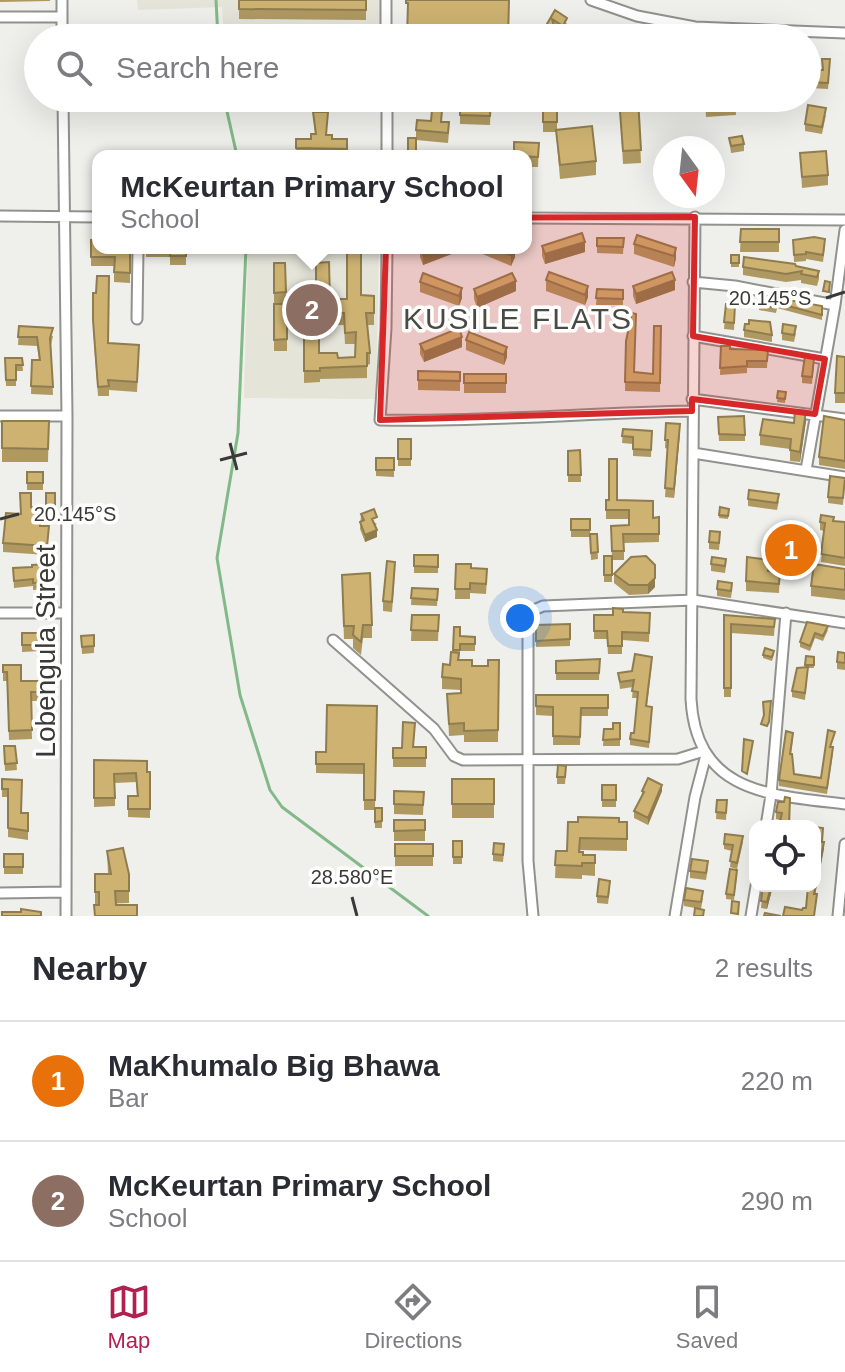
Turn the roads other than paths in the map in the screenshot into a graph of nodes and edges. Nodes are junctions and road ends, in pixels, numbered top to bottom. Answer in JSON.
{"nodes":[{"id":1,"x":62,"y":0,"type":"edge"},
{"id":2,"x":386,"y":0,"type":"edge"},
{"id":3,"x":591,"y":0,"type":"edge"},
{"id":4,"x":0,"y":17,"type":"edge"},
{"id":5,"x":62,"y":17,"type":"junction"},
{"id":6,"x":62,"y":24,"type":"edge"},
{"id":7,"x":386,"y":24,"type":"edge"},
{"id":8,"x":679,"y":24,"type":"edge"},
{"id":9,"x":821,"y":32,"type":"edge"},
{"id":10,"x":845,"y":33,"type":"edge"},
{"id":11,"x":63,"y":112,"type":"edge"},
{"id":12,"x":387,"y":112,"type":"edge"},
{"id":13,"x":387,"y":150,"type":"edge"},
{"id":14,"x":0,"y":216,"type":"edge"},
{"id":15,"x":65,"y":217,"type":"junction"},
{"id":16,"x":92,"y":217,"type":"edge"},
{"id":17,"x":695,"y":217,"type":"junction"},
{"id":18,"x":532,"y":218,"type":"edge"},
{"id":19,"x":845,"y":220,"type":"edge"},
{"id":20,"x":845,"y":230,"type":"edge"},
{"id":21,"x":138,"y":254,"type":"edge"},
{"id":22,"x":387,"y":254,"type":"edge"},
{"id":23,"x":693,"y":282,"type":"junction"},
{"id":24,"x":835,"y":305,"type":"junction"},
{"id":25,"x":137,"y":319,"type":"dead end"},
{"id":26,"x":693,"y":336,"type":"junction"},
{"id":27,"x":825,"y":359,"type":"junction"},
{"id":28,"x":692,"y":399,"type":"junction"},
{"id":29,"x":692,"y":411,"type":"junction"},
{"id":30,"x":815,"y":414,"type":"junction"},
{"id":31,"x":0,"y":416,"type":"edge"},
{"id":32,"x":67,"y":416,"type":"junction"},
{"id":33,"x":845,"y":419,"type":"edge"},
{"id":34,"x":693,"y":453,"type":"junction"},
{"id":35,"x":806,"y":470,"type":"junction"},
{"id":36,"x":845,"y":477,"type":"edge"},
{"id":37,"x":693,"y":600,"type":"junction"},
{"id":38,"x":0,"y":613,"type":"edge"},
{"id":39,"x":66,"y":613,"type":"junction"},
{"id":40,"x":786,"y":613,"type":"junction"},
{"id":41,"x":845,"y":623,"type":"edge"},
{"id":42,"x":333,"y":640,"type":"dead end"},
{"id":43,"x":705,"y":753,"type":"junction"},
{"id":44,"x":528,"y":761,"type":"junction"},
{"id":45,"x":771,"y":795,"type":"junction"},
{"id":46,"x":845,"y":804,"type":"edge"},
{"id":47,"x":767,"y":820,"type":"edge"},
{"id":48,"x":845,"y":844,"type":"edge"},
{"id":49,"x":66,"y":892,"type":"junction"},
{"id":50,"x":755,"y":892,"type":"edge"},
{"id":51,"x":0,"y":893,"type":"edge"},
{"id":52,"x":66,"y":916,"type":"edge"},
{"id":53,"x":533,"y":916,"type":"edge"},
{"id":54,"x":675,"y":916,"type":"edge"},
{"id":55,"x":751,"y":916,"type":"edge"},
{"id":56,"x":838,"y":916,"type":"edge"}],
"edges":[{"from":1,"to":5,"type":"street"},
{"from":2,"to":7,"type":"street"},
{"from":3,"to":8,"type":"street"},
{"from":4,"to":5,"type":"street"},
{"from":5,"to":6,"type":"street"},
{"from":9,"to":10,"type":"street"},
{"from":11,"to":15,"type":"street","name":"Lobengula Street"},
{"from":12,"to":13,"type":"street"},
{"from":14,"to":15,"type":"street"},
{"from":15,"to":16,"type":"street"},
{"from":15,"to":32,"type":"street","name":"Lobengula Street"},
{"from":17,"to":18,"type":"street"},
{"from":17,"to":19,"type":"street"},
{"from":17,"to":23,"type":"street"},
{"from":20,"to":24,"type":"street"},
{"from":21,"to":25,"type":"street"},
{"from":22,"to":29,"type":"street"},
{"from":23,"to":24,"type":"street"},
{"from":23,"to":26,"type":"street"},
{"from":24,"to":27,"type":"street"},
{"from":26,"to":27,"type":"street"},
{"from":26,"to":28,"type":"street"},
{"from":27,"to":30,"type":"street"},
{"from":28,"to":29,"type":"street"},
{"from":28,"to":30,"type":"street"},
{"from":29,"to":34,"type":"street"},
{"from":30,"to":33,"type":"street"},
{"from":30,"to":35,"type":"street"},
{"from":31,"to":32,"type":"street"},
{"from":32,"to":39,"type":"street","name":"Lobengula Street"},
{"from":34,"to":35,"type":"street"},
{"from":34,"to":37,"type":"street"},
{"from":35,"to":36,"type":"street"},
{"from":37,"to":40,"type":"street"},
{"from":37,"to":43,"type":"street"},
{"from":37,"to":44,"type":"street"},
{"from":38,"to":39,"type":"street"},
{"from":39,"to":49,"type":"street","name":"Lobengula Street"},
{"from":40,"to":41,"type":"street"},
{"from":40,"to":45,"type":"street"},
{"from":42,"to":44,"type":"street"},
{"from":43,"to":44,"type":"street"},
{"from":43,"to":45,"type":"street"},
{"from":43,"to":54,"type":"street"},
{"from":44,"to":53,"type":"street"},
{"from":45,"to":46,"type":"street"},
{"from":45,"to":47,"type":"street"},
{"from":48,"to":56,"type":"street"},
{"from":49,"to":51,"type":"street"},
{"from":49,"to":52,"type":"street","name":"Lobengula Street"},
{"from":50,"to":55,"type":"street"}]}
